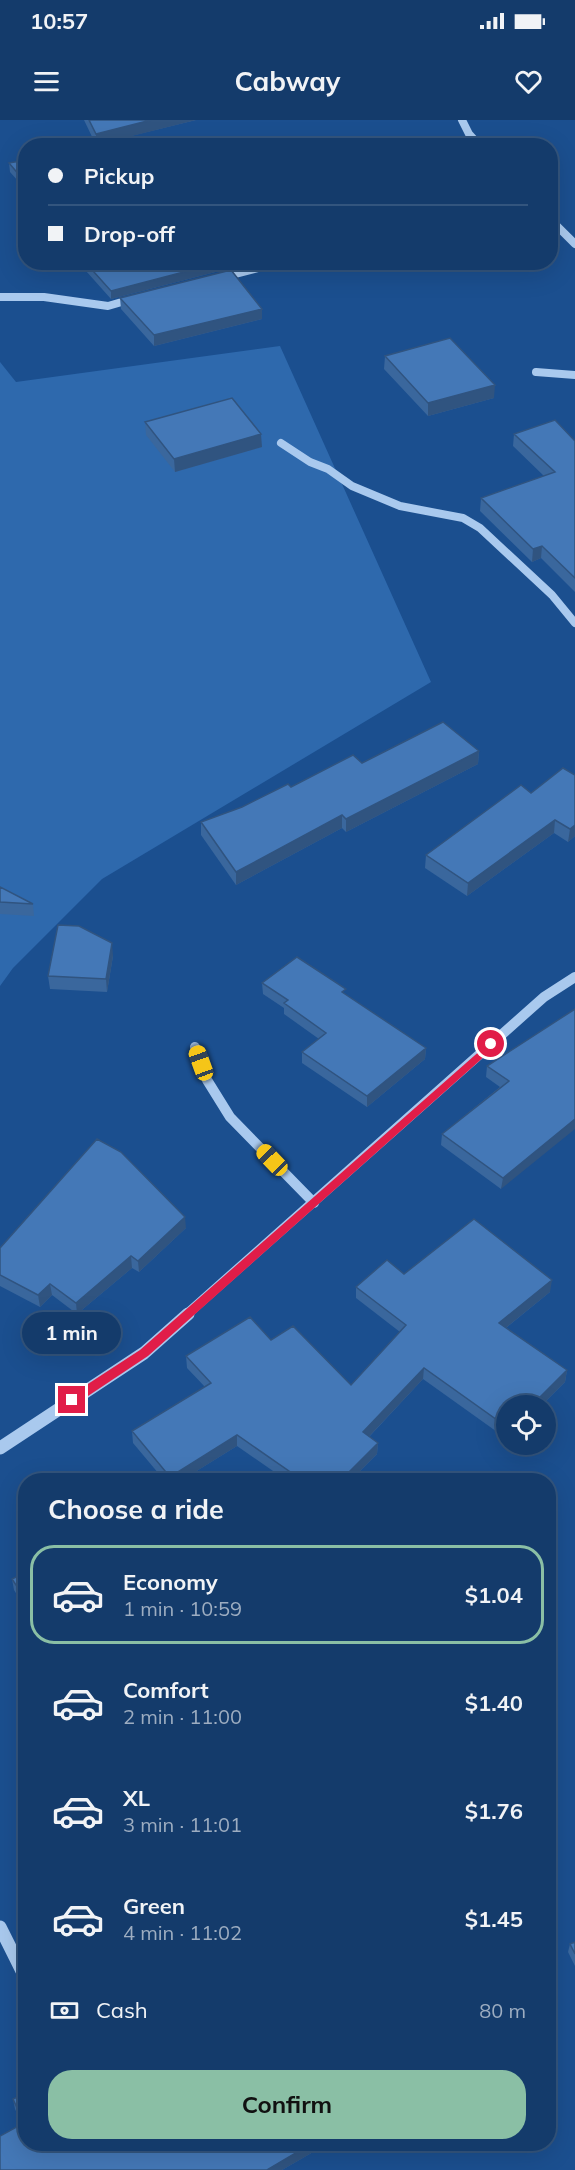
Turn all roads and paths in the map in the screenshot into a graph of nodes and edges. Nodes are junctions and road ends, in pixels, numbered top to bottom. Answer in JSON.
{"nodes":[{"id":1,"x":462,"y":120,"type":"edge"},
{"id":2,"x":473,"y":138,"type":"edge"},
{"id":3,"x":558,"y":227,"type":"edge"},
{"id":4,"x":575,"y":244,"type":"edge"},
{"id":5,"x":249,"y":270,"type":"edge"},
{"id":6,"x":209,"y":280,"type":"edge"},
{"id":7,"x":0,"y":297,"type":"edge"},
{"id":8,"x":141,"y":297,"type":"edge"},
{"id":9,"x":536,"y":372,"type":"dead end"},
{"id":10,"x":575,"y":375,"type":"edge"},
{"id":11,"x":281,"y":443,"type":"dead end"},
{"id":12,"x":575,"y":623,"type":"edge"},
{"id":13,"x":575,"y":977,"type":"edge"},
{"id":14,"x":195,"y":1047,"type":"dead end"},
{"id":15,"x":314,"y":1203,"type":"junction"},
{"id":16,"x":0,"y":1448,"type":"edge"},
{"id":17,"x":0,"y":1927,"type":"edge"},
{"id":18,"x":18,"y":1963,"type":"edge"}],
"edges":[{"from":1,"to":2,"type":"street"},
{"from":3,"to":4,"type":"street"},
{"from":5,"to":6,"type":"street"},
{"from":7,"to":8,"type":"street"},
{"from":9,"to":10,"type":"street"},
{"from":11,"to":12,"type":"street"},
{"from":13,"to":15,"type":"street"},
{"from":14,"to":15,"type":"street"},
{"from":15,"to":16,"type":"street"},
{"from":17,"to":18,"type":"street"}]}
